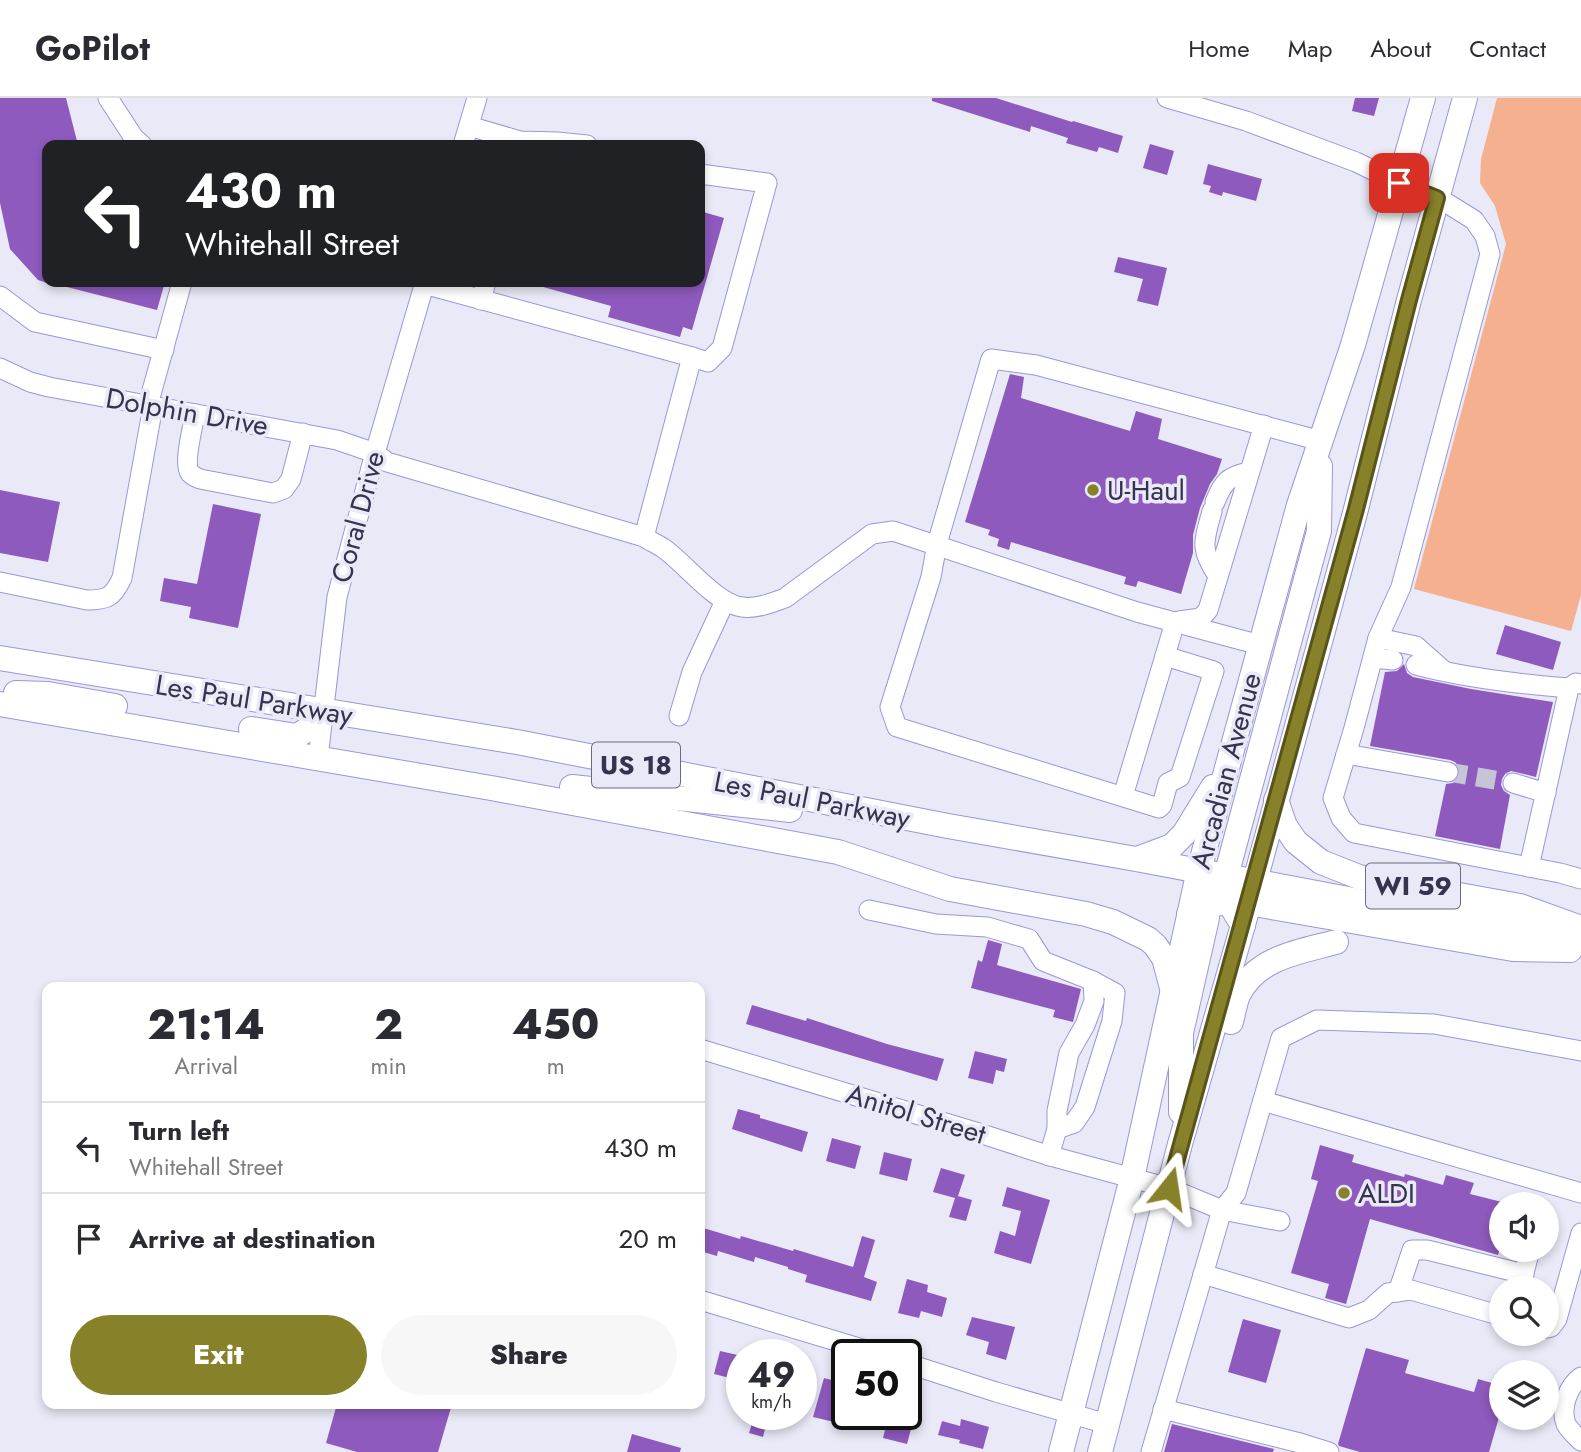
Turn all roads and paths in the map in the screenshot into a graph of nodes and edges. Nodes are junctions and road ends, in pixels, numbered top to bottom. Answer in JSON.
{"nodes":[{"id":1,"x":108,"y":98,"type":"edge"},
{"id":2,"x":477,"y":98,"type":"edge"},
{"id":3,"x":1167,"y":98,"type":"edge"},
{"id":4,"x":1423,"y":98,"type":"edge"},
{"id":5,"x":1465,"y":98,"type":"edge"},
{"id":6,"x":466,"y":136,"type":"edge"},
{"id":7,"x":136,"y":140,"type":"edge"},
{"id":8,"x":496,"y":140,"type":"edge"},
{"id":9,"x":705,"y":175,"type":"edge"},
{"id":10,"x":1399,"y":183,"type":"junction"},
{"id":11,"x":1437,"y":198,"type":"junction"},
{"id":12,"x":181,"y":287,"type":"edge"},
{"id":13,"x":423,"y":287,"type":"edge"},
{"id":14,"x":454,"y":287,"type":"edge"},
{"id":15,"x":483,"y":291,"type":"edge"},
{"id":16,"x":0,"y":296,"type":"edge"},
{"id":17,"x":164,"y":350,"type":"junction"},
{"id":18,"x":692,"y":357,"type":"junction"},
{"id":19,"x":0,"y":368,"type":"edge"},
{"id":20,"x":151,"y":406,"type":"junction"},
{"id":21,"x":195,"y":414,"type":"junction"},
{"id":22,"x":1264,"y":425,"type":"junction"},
{"id":23,"x":303,"y":433,"type":"junction"},
{"id":24,"x":1321,"y":441,"type":"junction"},
{"id":25,"x":375,"y":453,"type":"junction"},
{"id":26,"x":1251,"y":468,"type":"junction"},
{"id":27,"x":644,"y":537,"type":"junction"},
{"id":28,"x":937,"y":544,"type":"junction"},
{"id":29,"x":1218,"y":576,"type":"junction"},
{"id":30,"x":0,"y":582,"type":"edge"},
{"id":31,"x":725,"y":601,"type":"junction"},
{"id":32,"x":1175,"y":622,"type":"junction"},
{"id":33,"x":1378,"y":638,"type":"junction"},
{"id":34,"x":1260,"y":645,"type":"junction"},
{"id":35,"x":1166,"y":656,"type":"junction"},
{"id":36,"x":0,"y":658,"type":"edge"},
{"id":37,"x":1373,"y":658,"type":"junction"},
{"id":38,"x":1393,"y":660,"type":"dead end"},
{"id":39,"x":1416,"y":665,"type":"dead end"},
{"id":40,"x":1447,"y":673,"type":"junction"},
{"id":41,"x":1575,"y":686,"type":"edge"},
{"id":42,"x":0,"y":692,"type":"edge"},
{"id":43,"x":0,"y":704,"type":"edge"},
{"id":44,"x":324,"y":711,"type":"junction"},
{"id":45,"x":679,"y":716,"type":"dead end"},
{"id":46,"x":1346,"y":754,"type":"junction"},
{"id":47,"x":318,"y":758,"type":"junction"},
{"id":48,"x":1229,"y":759,"type":"junction"},
{"id":49,"x":1448,"y":772,"type":"tunnel mouth"},
{"id":50,"x":1513,"y":783,"type":"tunnel mouth"},
{"id":51,"x":491,"y":788,"type":"junction"},
{"id":52,"x":1546,"y":793,"type":"junction"},
{"id":53,"x":1123,"y":796,"type":"junction"},
{"id":54,"x":1276,"y":800,"type":"junction"},
{"id":55,"x":948,"y":826,"type":"junction"},
{"id":56,"x":1136,"y":859,"type":"junction"},
{"id":57,"x":1529,"y":867,"type":"junction"},
{"id":58,"x":1199,"y":870,"type":"junction"},
{"id":59,"x":1581,"y":879,"type":"edge"},
{"id":60,"x":1222,"y":899,"type":"junction"},
{"id":61,"x":869,"y":910,"type":"dead end"},
{"id":62,"x":1581,"y":928,"type":"edge"},
{"id":63,"x":1581,"y":940,"type":"edge"},
{"id":64,"x":1336,"y":942,"type":"dead end"},
{"id":65,"x":1581,"y":951,"type":"edge"},
{"id":66,"x":1093,"y":981,"type":"junction"},
{"id":67,"x":1172,"y":988,"type":"junction"},
{"id":68,"x":1162,"y":1038,"type":"junction"},
{"id":69,"x":705,"y":1051,"type":"edge"},
{"id":70,"x":1581,"y":1051,"type":"edge"},
{"id":71,"x":1263,"y":1101,"type":"junction"},
{"id":72,"x":1058,"y":1129,"type":"junction"},
{"id":73,"x":1180,"y":1144,"type":"junction"},
{"id":74,"x":1049,"y":1156,"type":"junction"},
{"id":75,"x":1132,"y":1178,"type":"junction"},
{"id":76,"x":1548,"y":1184,"type":"junction"},
{"id":77,"x":1169,"y":1188,"type":"junction"},
{"id":78,"x":1546,"y":1192,"type":"edge"},
{"id":79,"x":1581,"y":1194,"type":"edge"},
{"id":80,"x":1222,"y":1210,"type":"junction"},
{"id":81,"x":1280,"y":1221,"type":"dead end"},
{"id":82,"x":1581,"y":1233,"type":"edge"},
{"id":83,"x":1203,"y":1274,"type":"junction"},
{"id":84,"x":1507,"y":1276,"type":"edge"},
{"id":85,"x":1398,"y":1292,"type":"junction"},
{"id":86,"x":705,"y":1302,"type":"edge"},
{"id":87,"x":1489,"y":1312,"type":"edge"},
{"id":88,"x":1559,"y":1312,"type":"edge"},
{"id":89,"x":831,"y":1340,"type":"edge"},
{"id":90,"x":922,"y":1368,"type":"edge"},
{"id":91,"x":1581,"y":1377,"type":"edge"},
{"id":92,"x":1164,"y":1409,"type":"junction"},
{"id":93,"x":1071,"y":1414,"type":"junction"},
{"id":94,"x":1107,"y":1424,"type":"junction"},
{"id":95,"x":1581,"y":1441,"type":"edge"},
{"id":96,"x":1061,"y":1452,"type":"edge"},
{"id":97,"x":1100,"y":1452,"type":"edge"},
{"id":98,"x":1151,"y":1452,"type":"edge"},
{"id":99,"x":1329,"y":1452,"type":"edge"}],
"edges":[{"from":1,"to":7,"type":"street"},
{"from":2,"to":6,"type":"street"},
{"from":3,"to":10,"type":"street"},
{"from":4,"to":10,"type":"main road","name":"Arcadian Avenue"},
{"from":5,"to":11,"type":"main road","name":"Arcadian Avenue"},
{"from":6,"to":8,"type":"street"},
{"from":9,"to":18,"type":"street"},
{"from":10,"to":11,"type":"street"},
{"from":10,"to":24,"type":"main road","name":"Arcadian Avenue"},
{"from":11,"to":33,"type":"street"},
{"from":11,"to":54,"type":"main road","name":"Arcadian Avenue"},
{"from":12,"to":17,"type":"street"},
{"from":13,"to":25,"type":"street","name":"Coral Drive"},
{"from":14,"to":15,"type":"street"},
{"from":15,"to":18,"type":"street"},
{"from":16,"to":17,"type":"street"},
{"from":17,"to":20,"type":"street"},
{"from":18,"to":27,"type":"street"},
{"from":19,"to":20,"type":"street","name":"Dolphin Drive"},
{"from":20,"to":21,"type":"street","name":"Dolphin Drive"},
{"from":20,"to":30,"type":"street"},
{"from":21,"to":23,"type":"street","name":"Dolphin Drive"},
{"from":21,"to":23,"type":"street"},
{"from":22,"to":24,"type":"street"},
{"from":22,"to":26,"type":"street"},
{"from":22,"to":28,"type":"street"},
{"from":23,"to":25,"type":"street","name":"Dolphin Drive"},
{"from":24,"to":34,"type":"main road","name":"Arcadian Avenue"},
{"from":24,"to":60,"type":"main road"},
{"from":25,"to":27,"type":"street","name":"Dolphin Drive"},
{"from":25,"to":44,"type":"street","name":"Coral Drive"},
{"from":26,"to":29,"type":"street"},
{"from":26,"to":29,"type":"street"},
{"from":27,"to":31,"type":"street","name":"Dolphin Drive"},
{"from":28,"to":31,"type":"street"},
{"from":28,"to":32,"type":"street"},
{"from":28,"to":53,"type":"street"},
{"from":29,"to":32,"type":"street"},
{"from":31,"to":45,"type":"street"},
{"from":32,"to":34,"type":"street"},
{"from":32,"to":35,"type":"street"},
{"from":33,"to":37,"type":"street"},
{"from":33,"to":40,"type":"street"},
{"from":34,"to":48,"type":"main road","name":"Arcadian Avenue"},
{"from":35,"to":53,"type":"street"},
{"from":35,"to":53,"type":"street"},
{"from":36,"to":44,"type":"main road","name":"Les Paul Parkway","number":"US 18"},
{"from":37,"to":38,"type":"street"},
{"from":37,"to":46,"type":"street"},
{"from":39,"to":40,"type":"street"},
{"from":40,"to":41,"type":"street"},
{"from":41,"to":52,"type":"street"},
{"from":42,"to":44,"type":"main road"},
{"from":43,"to":47,"type":"main road","name":"Les Paul Parkway","number":"US 18"},
{"from":44,"to":47,"type":"street","name":"Coral Drive"},
{"from":44,"to":55,"type":"main road","name":"Les Paul Parkway","number":"US 18"},
{"from":46,"to":49,"type":"street"},
{"from":46,"to":57,"type":"street"},
{"from":47,"to":51,"type":"main road","name":"Les Paul Parkway","number":"US 18"},
{"from":48,"to":56,"type":"main road"},
{"from":48,"to":58,"type":"main road","name":"Arcadian Avenue"},
{"from":50,"to":52,"type":"street"},
{"from":51,"to":55,"type":"main road"},
{"from":51,"to":67,"type":"main road","name":"Les Paul Parkway","number":"US 18"},
{"from":52,"to":57,"type":"street"},
{"from":54,"to":60,"type":"main road","name":"Arcadian Avenue"},
{"from":54,"to":62,"type":"main road","number":"WI 59"},
{"from":55,"to":56,"type":"main road","name":"Les Paul Parkway","number":"US 18"},
{"from":56,"to":58,"type":"main road","name":"Les Paul Parkway","number":"US 18"},
{"from":57,"to":59,"type":"street"},
{"from":58,"to":60,"type":"main road","name":"Les Paul Parkway","number":"US 18"},
{"from":60,"to":63,"type":"main road","name":"Les Paul Parkway","number":"US 18"},
{"from":60,"to":65,"type":"main road"},
{"from":60,"to":67,"type":"main road","name":"Arcadian Avenue"},
{"from":60,"to":73,"type":"main road","name":"Arcadian Avenue"},
{"from":60,"to":73,"type":"main road"},
{"from":61,"to":66,"type":"street"},
{"from":64,"to":73,"type":"main road"},
{"from":66,"to":72,"type":"street"},
{"from":66,"to":72,"type":"street"},
{"from":67,"to":68,"type":"main road","name":"Arcadian Avenue"},
{"from":68,"to":75,"type":"main road","name":"Arcadian Avenue"},
{"from":68,"to":77,"type":"main road"},
{"from":69,"to":74,"type":"street","name":"Anitol Street"},
{"from":70,"to":71,"type":"street"},
{"from":71,"to":76,"type":"street"},
{"from":71,"to":80,"type":"street"},
{"from":72,"to":74,"type":"street"},
{"from":73,"to":77,"type":"main road","name":"Arcadian Avenue"},
{"from":74,"to":75,"type":"street","name":"Anitol Street"},
{"from":75,"to":77,"type":"street","name":"Anitol Street"},
{"from":75,"to":93,"type":"main road","name":"Arcadian Avenue"},
{"from":76,"to":78,"type":"street"},
{"from":76,"to":79,"type":"street"},
{"from":77,"to":80,"type":"street","name":"Anitol Street"},
{"from":77,"to":94,"type":"main road","name":"Arcadian Avenue"},
{"from":80,"to":81,"type":"street","name":"Anitol Street"},
{"from":80,"to":83,"type":"street"},
{"from":82,"to":88,"type":"street"},
{"from":83,"to":85,"type":"street"},
{"from":83,"to":92,"type":"street"},
{"from":84,"to":85,"type":"street"},
{"from":85,"to":87,"type":"street"},
{"from":86,"to":89,"type":"street"},
{"from":90,"to":93,"type":"street"},
{"from":91,"to":95,"type":"street"},
{"from":92,"to":98,"type":"street"},
{"from":92,"to":99,"type":"street"},
{"from":93,"to":94,"type":"street"},
{"from":93,"to":96,"type":"main road","name":"Arcadian Avenue"},
{"from":94,"to":97,"type":"main road","name":"Arcadian Avenue"}]}
